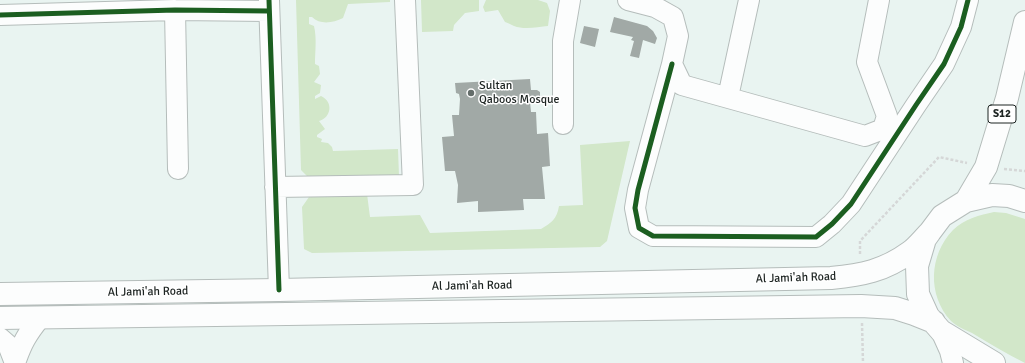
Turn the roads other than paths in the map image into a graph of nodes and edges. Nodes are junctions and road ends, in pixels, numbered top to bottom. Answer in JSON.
{"nodes":[{"id":1,"x":405,"y":0,"type":"edge"},
{"id":2,"x":570,"y":0,"type":"edge"},
{"id":3,"x":628,"y":0,"type":"edge"},
{"id":4,"x":749,"y":0,"type":"edge"},
{"id":5,"x":879,"y":0,"type":"edge"},
{"id":6,"x":968,"y":0,"type":"edge"},
{"id":7,"x":269,"y":6,"type":"edge"},
{"id":8,"x":175,"y":10,"type":"junction"},
{"id":9,"x":0,"y":15,"type":"edge"},
{"id":10,"x":1025,"y":22,"type":"edge"},
{"id":11,"x":672,"y":64,"type":"junction"},
{"id":12,"x":728,"y":97,"type":"junction"},
{"id":13,"x":563,"y":124,"type":"dead end"},
{"id":14,"x":889,"y":133,"type":"junction"},
{"id":15,"x":178,"y":169,"type":"dead end"},
{"id":16,"x":275,"y":187,"type":"junction"},
{"id":17,"x":966,"y":201,"type":"junction"},
{"id":18,"x":1025,"y":201,"type":"edge"},
{"id":19,"x":930,"y":232,"type":"junction"},
{"id":20,"x":279,"y":290,"type":"junction"},
{"id":21,"x":0,"y":294,"type":"edge"},
{"id":22,"x":0,"y":318,"type":"edge"},
{"id":23,"x":40,"y":318,"type":"junction"},
{"id":24,"x":938,"y":326,"type":"junction"},
{"id":25,"x":0,"y":338,"type":"edge"},
{"id":26,"x":952,"y":363,"type":"edge"},
{"id":27,"x":994,"y":363,"type":"edge"}],
"edges":[{"from":1,"to":16,"type":"street"},
{"from":2,"to":13,"type":"street"},
{"from":3,"to":11,"type":"street"},
{"from":4,"to":12,"type":"street"},
{"from":5,"to":14,"type":"street"},
{"from":6,"to":14,"type":"street"},
{"from":7,"to":8,"type":"street"},
{"from":7,"to":16,"type":"street"},
{"from":8,"to":9,"type":"street"},
{"from":8,"to":15,"type":"street"},
{"from":10,"to":17,"type":"main road","number":"S12"},
{"from":11,"to":12,"type":"street"},
{"from":11,"to":14,"type":"street"},
{"from":12,"to":14,"type":"street"},
{"from":16,"to":20,"type":"street"},
{"from":17,"to":18,"type":"main road","number":"S12"},
{"from":17,"to":19,"type":"main road","number":"S12"},
{"from":19,"to":20,"type":"main road","name":"Al Jami'ah Road"},
{"from":19,"to":24,"type":"main road","number":"S12"},
{"from":20,"to":21,"type":"main road","name":"Al Jami'ah Road"},
{"from":22,"to":23,"type":"main road","name":"Al Jami'ah Road"},
{"from":23,"to":24,"type":"main road","name":"Al Jami'ah Road"},
{"from":23,"to":25,"type":"street"},
{"from":24,"to":26,"type":"street"},
{"from":24,"to":27,"type":"main road","number":"S12"}]}
